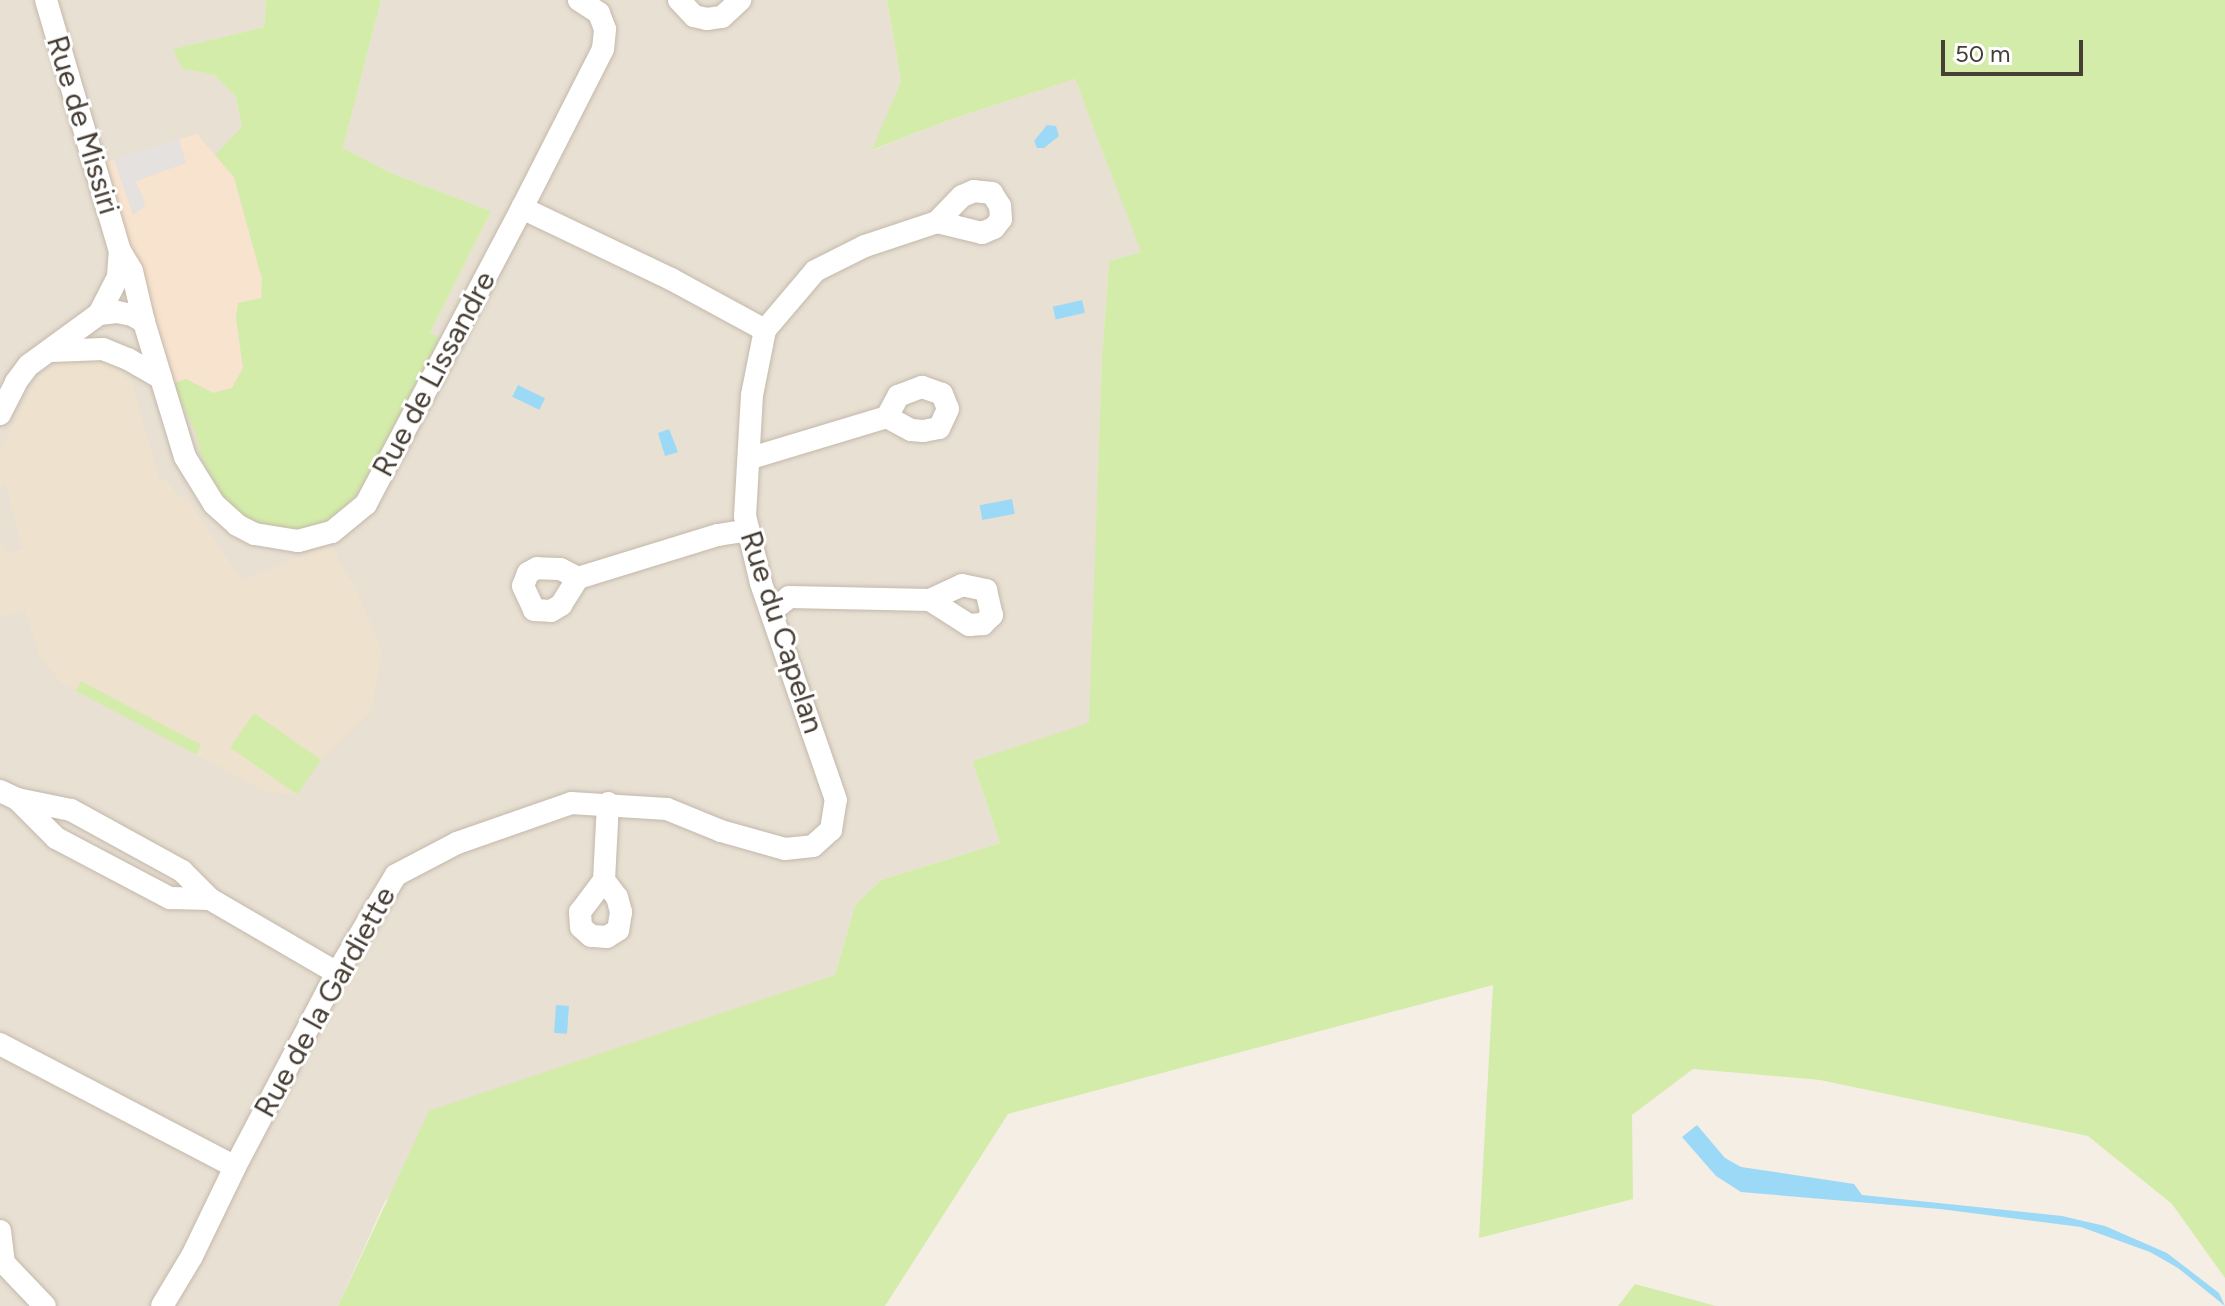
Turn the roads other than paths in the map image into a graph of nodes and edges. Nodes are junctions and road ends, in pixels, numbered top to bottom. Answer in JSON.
{"nodes":[{"id":1,"x":46,"y":0,"type":"edge"},
{"id":2,"x":579,"y":0,"type":"edge"},
{"id":3,"x":679,"y":0,"type":"edge"},
{"id":4,"x":740,"y":0,"type":"edge"},
{"id":5,"x":522,"y":208,"type":"junction"},
{"id":6,"x":937,"y":222,"type":"dead end"},
{"id":7,"x":120,"y":251,"type":"junction"},
{"id":8,"x":96,"y":317,"type":"junction"},
{"id":9,"x":145,"y":327,"type":"junction"},
{"id":10,"x":765,"y":330,"type":"junction"},
{"id":11,"x":103,"y":349,"type":"junction"},
{"id":12,"x":50,"y":351,"type":"junction"},
{"id":13,"x":128,"y":359,"type":"junction"},
{"id":14,"x":161,"y":378,"type":"junction"},
{"id":15,"x":0,"y":414,"type":"edge"},
{"id":16,"x":887,"y":417,"type":"dead end"},
{"id":17,"x":751,"y":458,"type":"junction"},
{"id":18,"x":749,"y":530,"type":"junction"},
{"id":19,"x":578,"y":578,"type":"dead end"},
{"id":20,"x":930,"y":600,"type":"dead end"},
{"id":21,"x":772,"y":611,"type":"junction"},
{"id":22,"x":9,"y":795,"type":"edge"},
{"id":23,"x":608,"y":803,"type":"junction"},
{"id":24,"x":813,"y":846,"type":"joint"},
{"id":25,"x":604,"y":880,"type":"dead end"},
{"id":26,"x":210,"y":899,"type":"junction"},
{"id":27,"x":337,"y":973,"type":"junction"},
{"id":28,"x":0,"y":1044,"type":"edge"},
{"id":29,"x":235,"y":1167,"type":"junction"},
{"id":30,"x":0,"y":1231,"type":"edge"},
{"id":31,"x":2,"y":1263,"type":"edge"},
{"id":32,"x":45,"y":1306,"type":"edge"},
{"id":33,"x":162,"y":1306,"type":"edge"}],
"edges":[{"from":1,"to":7,"type":"street","name":"Rue de Missiri"},
{"from":2,"to":5,"type":"street","name":"Rue de Lissandre"},
{"from":3,"to":4,"type":"street"},
{"from":5,"to":10,"type":"street"},
{"from":5,"to":14,"type":"street","name":"Rue de Lissandre"},
{"from":6,"to":10,"type":"street","name":"Rue du Capelan"},
{"from":7,"to":8,"type":"street","name":"Rue de Missiri"},
{"from":7,"to":9,"type":"street","name":"Rue de Missiri"},
{"from":8,"to":9,"type":"street"},
{"from":8,"to":11,"type":"street"},
{"from":8,"to":12,"type":"street"},
{"from":9,"to":13,"type":"street"},
{"from":9,"to":14,"type":"street","name":"Rue de Lissandre"},
{"from":10,"to":17,"type":"street","name":"Rue du Capelan"},
{"from":11,"to":12,"type":"street"},
{"from":11,"to":13,"type":"street"},
{"from":12,"to":15,"type":"street"},
{"from":13,"to":14,"type":"street"},
{"from":16,"to":17,"type":"street"},
{"from":17,"to":18,"type":"street","name":"Rue du Capelan"},
{"from":18,"to":19,"type":"street"},
{"from":18,"to":21,"type":"street","name":"Rue du Capelan"},
{"from":20,"to":21,"type":"street"},
{"from":21,"to":24,"type":"street","name":"Rue du Capelan"},
{"from":22,"to":26,"type":"street"},
{"from":22,"to":26,"type":"street"},
{"from":23,"to":24,"type":"street","name":"Rue de la Gardiette"},
{"from":23,"to":25,"type":"street"},
{"from":23,"to":27,"type":"street","name":"Rue de la Gardiette"},
{"from":26,"to":27,"type":"street"},
{"from":27,"to":29,"type":"street","name":"Rue de la Gardiette"},
{"from":28,"to":29,"type":"street"},
{"from":29,"to":33,"type":"street","name":"Rue de la Gardiette"},
{"from":30,"to":31,"type":"street"},
{"from":31,"to":32,"type":"street"}]}
